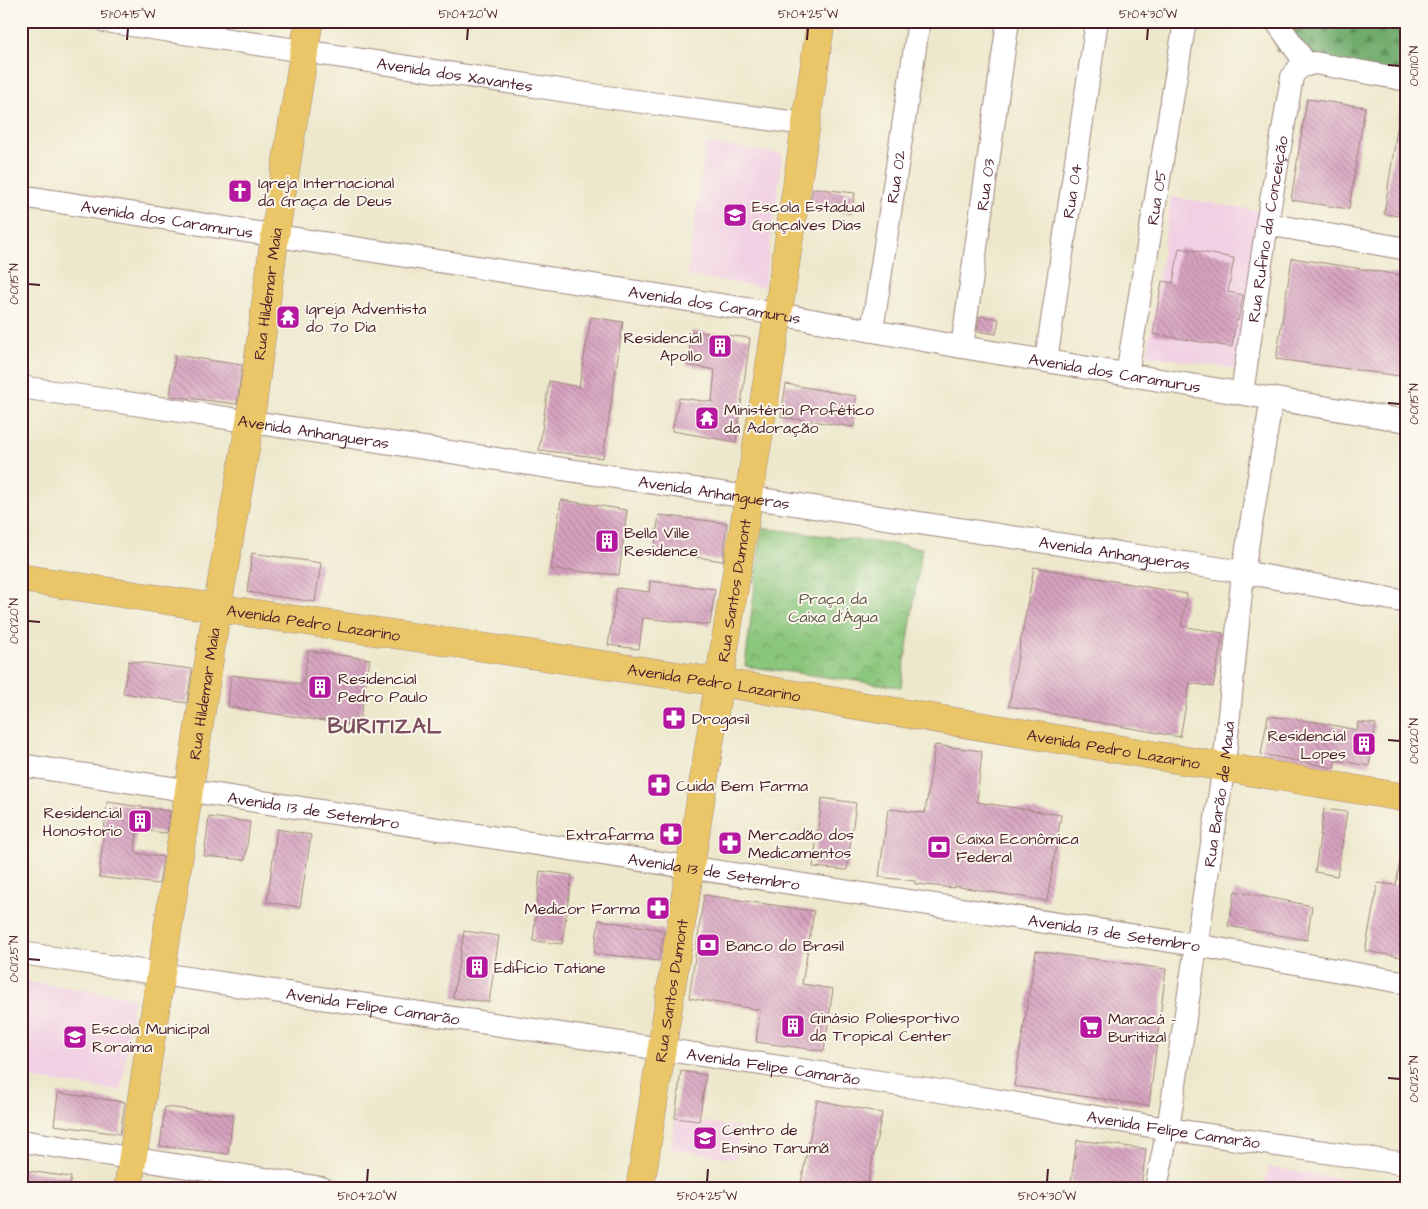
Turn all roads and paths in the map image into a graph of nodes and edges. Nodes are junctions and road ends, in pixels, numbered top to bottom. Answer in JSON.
{"nodes":[{"id":1,"x":105,"y":21,"type":"edge"},
{"id":2,"x":309,"y":21,"type":"edge"},
{"id":3,"x":821,"y":21,"type":"edge"},
{"id":4,"x":919,"y":21,"type":"edge"},
{"id":5,"x":1008,"y":21,"type":"edge"},
{"id":6,"x":1097,"y":21,"type":"edge"},
{"id":7,"x":1185,"y":21,"type":"edge"},
{"id":8,"x":1276,"y":21,"type":"edge"},
{"id":9,"x":305,"y":50,"type":"junction"},
{"id":10,"x":1303,"y":66,"type":"junction"},
{"id":11,"x":1407,"y":80,"type":"edge"},
{"id":12,"x":805,"y":124,"type":"junction"},
{"id":13,"x":21,"y":196,"type":"edge"},
{"id":14,"x":1267,"y":224,"type":"junction"},
{"id":15,"x":275,"y":235,"type":"junction"},
{"id":16,"x":1407,"y":248,"type":"edge"},
{"id":17,"x":778,"y":314,"type":"junction"},
{"id":18,"x":872,"y":331,"type":"junction"},
{"id":19,"x":962,"y":347,"type":"junction"},
{"id":20,"x":1046,"y":361,"type":"junction"},
{"id":21,"x":1127,"y":374,"type":"junction"},
{"id":22,"x":21,"y":387,"type":"edge"},
{"id":23,"x":1242,"y":393,"type":"junction"},
{"id":24,"x":1272,"y":398,"type":"junction"},
{"id":25,"x":1407,"y":421,"type":"edge"},
{"id":26,"x":250,"y":422,"type":"junction"},
{"id":27,"x":749,"y":497,"type":"junction"},
{"id":28,"x":1242,"y":572,"type":"junction"},
{"id":29,"x":21,"y":578,"type":"edge"},
{"id":30,"x":1407,"y":602,"type":"edge"},
{"id":31,"x":217,"y":608,"type":"junction"},
{"id":32,"x":719,"y":682,"type":"junction"},
{"id":33,"x":21,"y":765,"type":"edge"},
{"id":34,"x":1224,"y":766,"type":"junction"},
{"id":35,"x":190,"y":790,"type":"junction"},
{"id":36,"x":1407,"y":798,"type":"edge"},
{"id":37,"x":690,"y":868,"type":"junction"},
{"id":38,"x":1196,"y":945,"type":"junction"},
{"id":39,"x":21,"y":953,"type":"edge"},
{"id":40,"x":160,"y":974,"type":"junction"},
{"id":41,"x":1407,"y":983,"type":"edge"},
{"id":42,"x":661,"y":1049,"type":"junction"},
{"id":43,"x":1168,"y":1129,"type":"junction"},
{"id":44,"x":21,"y":1141,"type":"edge"},
{"id":45,"x":132,"y":1158,"type":"junction"},
{"id":46,"x":1407,"y":1164,"type":"edge"},
{"id":47,"x":128,"y":1188,"type":"edge"},
{"id":48,"x":322,"y":1188,"type":"edge"},
{"id":49,"x":640,"y":1188,"type":"edge"},
{"id":50,"x":1156,"y":1188,"type":"edge"}],
"edges":[{"from":1,"to":9,"type":"street","name":"Avenida dos Xavantes"},
{"from":2,"to":9,"type":"main road","name":"Rua Hildemar Maia"},
{"from":3,"to":12,"type":"main road","name":"Rua Santos Dumont"},
{"from":4,"to":18,"type":"street","name":"Rua 02"},
{"from":5,"to":19,"type":"street","name":"Rua 03"},
{"from":6,"to":20,"type":"street","name":"Rua 04"},
{"from":7,"to":21,"type":"street","name":"Rua 05"},
{"from":8,"to":10,"type":"street"},
{"from":9,"to":12,"type":"street","name":"Avenida dos Xavantes"},
{"from":9,"to":15,"type":"main road","name":"Rua Hildemar Maia"},
{"from":10,"to":11,"type":"street"},
{"from":10,"to":14,"type":"street","name":"Rua Rufino da Conceição"},
{"from":12,"to":17,"type":"main road","name":"Rua Santos Dumont"},
{"from":13,"to":15,"type":"street","name":"Avenida dos Caramurus"},
{"from":14,"to":16,"type":"street"},
{"from":14,"to":23,"type":"street","name":"Rua Rufino da Conceição"},
{"from":15,"to":17,"type":"street","name":"Avenida dos Caramurus"},
{"from":15,"to":26,"type":"main road","name":"Rua Hildemar Maia"},
{"from":17,"to":18,"type":"street","name":"Avenida dos Caramurus"},
{"from":17,"to":27,"type":"main road","name":"Rua Santos Dumont"},
{"from":18,"to":19,"type":"street","name":"Avenida dos Caramurus"},
{"from":19,"to":20,"type":"street","name":"Avenida dos Caramurus"},
{"from":20,"to":21,"type":"street","name":"Avenida dos Caramurus"},
{"from":21,"to":23,"type":"street","name":"Avenida dos Caramurus"},
{"from":22,"to":26,"type":"street","name":"Avenida Anhangueras"},
{"from":23,"to":24,"type":"street","name":"Avenida dos Caramurus"},
{"from":24,"to":25,"type":"street","name":"Avenida dos Caramurus"},
{"from":24,"to":28,"type":"street","name":"Rua Barão de Mauá"},
{"from":26,"to":27,"type":"street","name":"Avenida Anhangueras"},
{"from":26,"to":31,"type":"main road","name":"Rua Hildemar Maia"},
{"from":27,"to":28,"type":"street","name":"Avenida Anhangueras"},
{"from":27,"to":32,"type":"main road","name":"Rua Santos Dumont"},
{"from":28,"to":30,"type":"street","name":"Avenida Anhangueras"},
{"from":28,"to":34,"type":"street","name":"Rua Barão de Mauá"},
{"from":29,"to":31,"type":"main road","name":"Avenida Pedro Lazarino"},
{"from":31,"to":32,"type":"main road","name":"Avenida Pedro Lazarino"},
{"from":31,"to":35,"type":"main road","name":"Rua Hildemar Maia"},
{"from":32,"to":34,"type":"main road","name":"Avenida Pedro Lazarino"},
{"from":32,"to":37,"type":"main road","name":"Rua Santos Dumont"},
{"from":33,"to":35,"type":"street","name":"Avenida 13 de Setembro"},
{"from":34,"to":36,"type":"main road","name":"Avenida Pedro Lazarino"},
{"from":34,"to":38,"type":"street","name":"Rua Barão de Mauá"},
{"from":35,"to":37,"type":"street","name":"Avenida 13 de Setembro"},
{"from":35,"to":40,"type":"main road","name":"Rua Hildemar Maia"},
{"from":37,"to":38,"type":"street","name":"Avenida 13 de Setembro"},
{"from":37,"to":42,"type":"main road","name":"Rua Santos Dumont"},
{"from":38,"to":41,"type":"street","name":"Avenida 13 de Setembro"},
{"from":38,"to":43,"type":"street","name":"Rua Barão de Mauá"},
{"from":39,"to":40,"type":"street","name":"Avenida Felipe Camarão"},
{"from":40,"to":42,"type":"street","name":"Avenida Felipe Camarão"},
{"from":40,"to":45,"type":"main road","name":"Rua Hildemar Maia"},
{"from":42,"to":43,"type":"street","name":"Avenida Felipe Camarão"},
{"from":42,"to":49,"type":"main road","name":"Rua Santos Dumont"},
{"from":43,"to":46,"type":"street","name":"Avenida Felipe Camarão"},
{"from":43,"to":50,"type":"street","name":"Rua Barão de Mauá"},
{"from":44,"to":45,"type":"street"},
{"from":45,"to":47,"type":"main road","name":"Rua Hildemar Maia"},
{"from":45,"to":48,"type":"street"}]}
